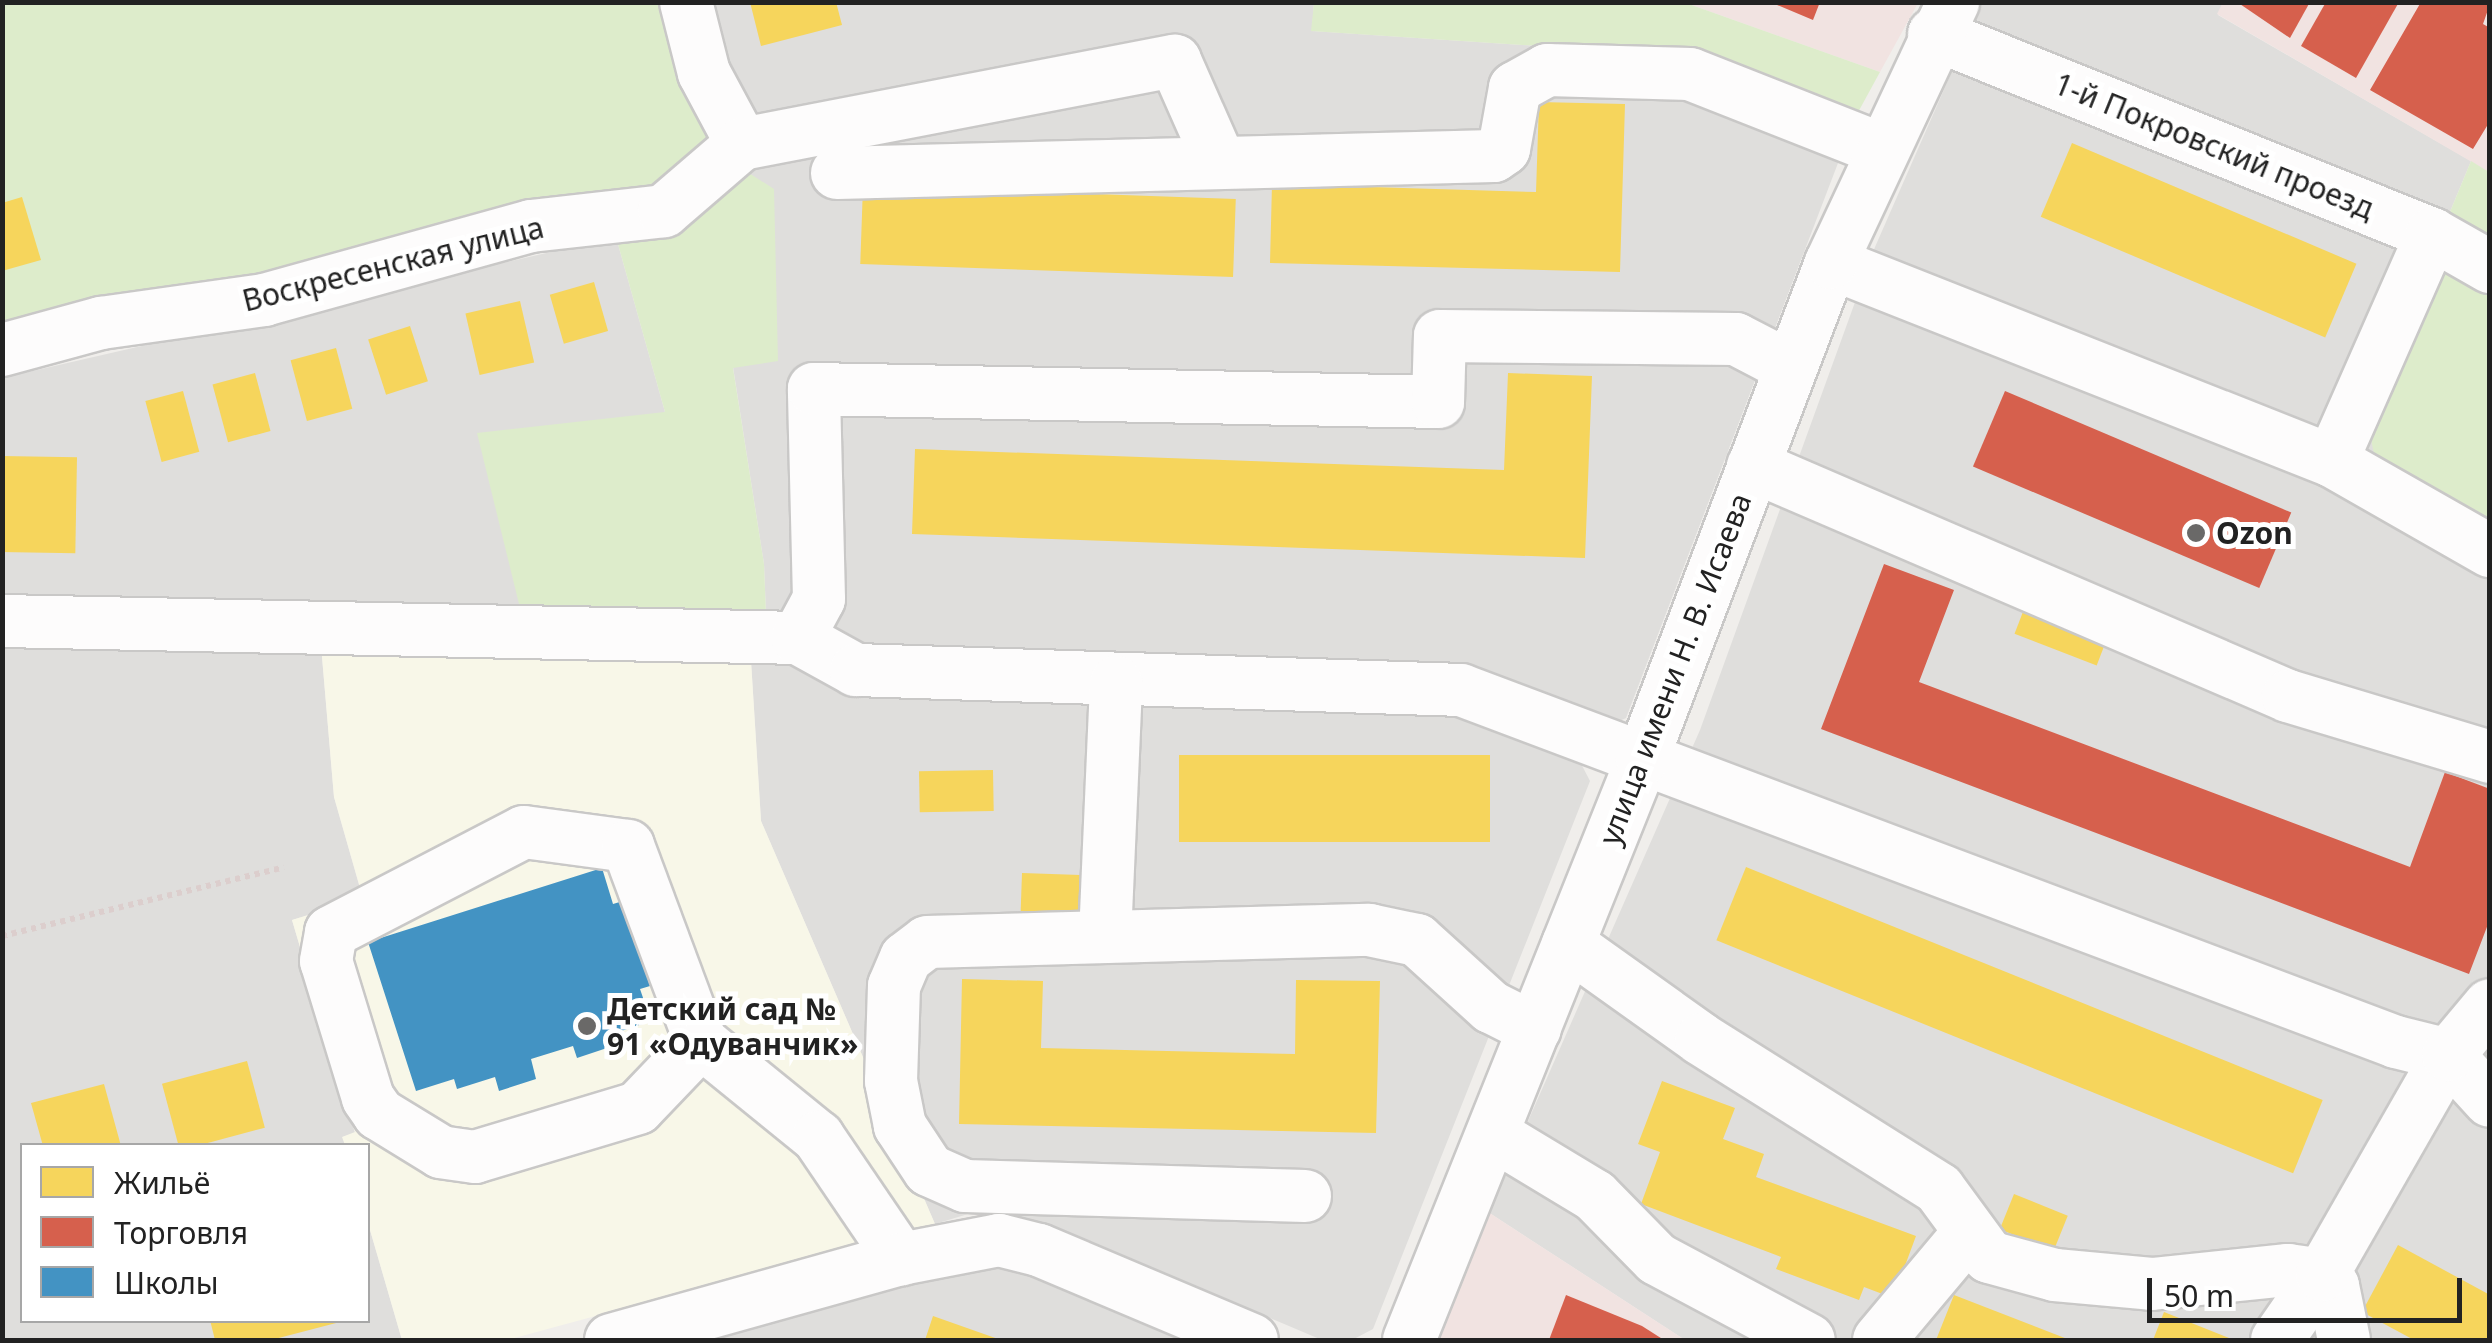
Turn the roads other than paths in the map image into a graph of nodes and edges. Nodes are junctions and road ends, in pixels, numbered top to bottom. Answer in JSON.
{"nodes":[{"id":1,"x":686,"y":2,"type":"edge"},
{"id":2,"x":1943,"y":18,"type":"edge"},
{"id":3,"x":742,"y":144,"type":"junction"},
{"id":4,"x":1880,"y":149,"type":"junction"},
{"id":5,"x":1220,"y":163,"type":"junction"},
{"id":6,"x":837,"y":173,"type":"dead end"},
{"id":7,"x":2432,"y":234,"type":"junction"},
{"id":8,"x":1832,"y":262,"type":"junction"},
{"id":9,"x":2490,"y":267,"type":"edge"},
{"id":10,"x":2,"y":350,"type":"edge"},
{"id":11,"x":1790,"y":367,"type":"junction"},
{"id":12,"x":2332,"y":462,"type":"junction"},
{"id":13,"x":1753,"y":466,"type":"junction"},
{"id":14,"x":2490,"y":551,"type":"edge"},
{"id":15,"x":2,"y":621,"type":"edge"},
{"id":16,"x":798,"y":638,"type":"junction"},
{"id":17,"x":1116,"y":682,"type":"junction"},
{"id":18,"x":2490,"y":757,"type":"edge"},
{"id":19,"x":1642,"y":760,"type":"junction"},
{"id":20,"x":1105,"y":937,"type":"junction"},
{"id":21,"x":1568,"y":944,"type":"junction"},
{"id":22,"x":2490,"y":1005,"type":"edge"},
{"id":23,"x":1534,"y":1029,"type":"junction"},
{"id":24,"x":701,"y":1042,"type":"junction"},
{"id":25,"x":2448,"y":1055,"type":"junction"},
{"id":26,"x":2490,"y":1102,"type":"edge"},
{"id":27,"x":1494,"y":1135,"type":"junction"},
{"id":28,"x":1305,"y":1196,"type":"dead end"},
{"id":29,"x":1966,"y":1235,"type":"junction"},
{"id":30,"x":901,"y":1259,"type":"junction"},
{"id":31,"x":2322,"y":1276,"type":"junction"},
{"id":32,"x":611,"y":1340,"type":"edge"},
{"id":33,"x":1252,"y":1340,"type":"edge"},
{"id":34,"x":1409,"y":1340,"type":"edge"},
{"id":35,"x":1810,"y":1340,"type":"edge"},
{"id":36,"x":1879,"y":1340,"type":"edge"},
{"id":37,"x":2277,"y":1340,"type":"edge"},
{"id":38,"x":2344,"y":1340,"type":"edge"}],
"edges":[{"from":1,"to":3,"type":"street"},
{"from":2,"to":4,"type":"street","name":"улица имени Н. В. Исаева"},
{"from":2,"to":7,"type":"street","name":"1-й Покровский проезд"},
{"from":3,"to":5,"type":"street","name":"Воскресенская улица"},
{"from":3,"to":10,"type":"street","name":"Воскресенская улица"},
{"from":4,"to":5,"type":"street"},
{"from":4,"to":8,"type":"street","name":"улица имени Н. В. Исаева"},
{"from":5,"to":6,"type":"street"},
{"from":7,"to":9,"type":"street","name":"1-й Покровский проезд"},
{"from":7,"to":12,"type":"street"},
{"from":8,"to":11,"type":"street","name":"улица имени Н. В. Исаева"},
{"from":8,"to":12,"type":"street"},
{"from":11,"to":13,"type":"street","name":"улица имени Н. В. Исаева"},
{"from":11,"to":16,"type":"street"},
{"from":12,"to":14,"type":"street"},
{"from":13,"to":18,"type":"street"},
{"from":13,"to":19,"type":"street","name":"улица имени Н. В. Исаева"},
{"from":15,"to":16,"type":"street"},
{"from":16,"to":17,"type":"street"},
{"from":17,"to":19,"type":"street"},
{"from":17,"to":20,"type":"street"},
{"from":19,"to":21,"type":"street","name":"улица имени Н. В. Исаева"},
{"from":19,"to":25,"type":"street"},
{"from":20,"to":23,"type":"street"},
{"from":20,"to":28,"type":"street"},
{"from":21,"to":23,"type":"street","name":"улица имени Н. В. Исаева"},
{"from":21,"to":29,"type":"street"},
{"from":22,"to":25,"type":"street"},
{"from":23,"to":27,"type":"street","name":"улица имени Н. В. Исаева"},
{"from":24,"to":24,"type":"street"},
{"from":24,"to":30,"type":"street"},
{"from":25,"to":26,"type":"street"},
{"from":25,"to":31,"type":"street"},
{"from":27,"to":34,"type":"street","name":"улица имени Н. В. Исаева"},
{"from":27,"to":35,"type":"street"},
{"from":29,"to":31,"type":"street"},
{"from":29,"to":36,"type":"street"},
{"from":30,"to":32,"type":"street"},
{"from":30,"to":33,"type":"street"},
{"from":31,"to":37,"type":"street"},
{"from":31,"to":38,"type":"street"}]}
